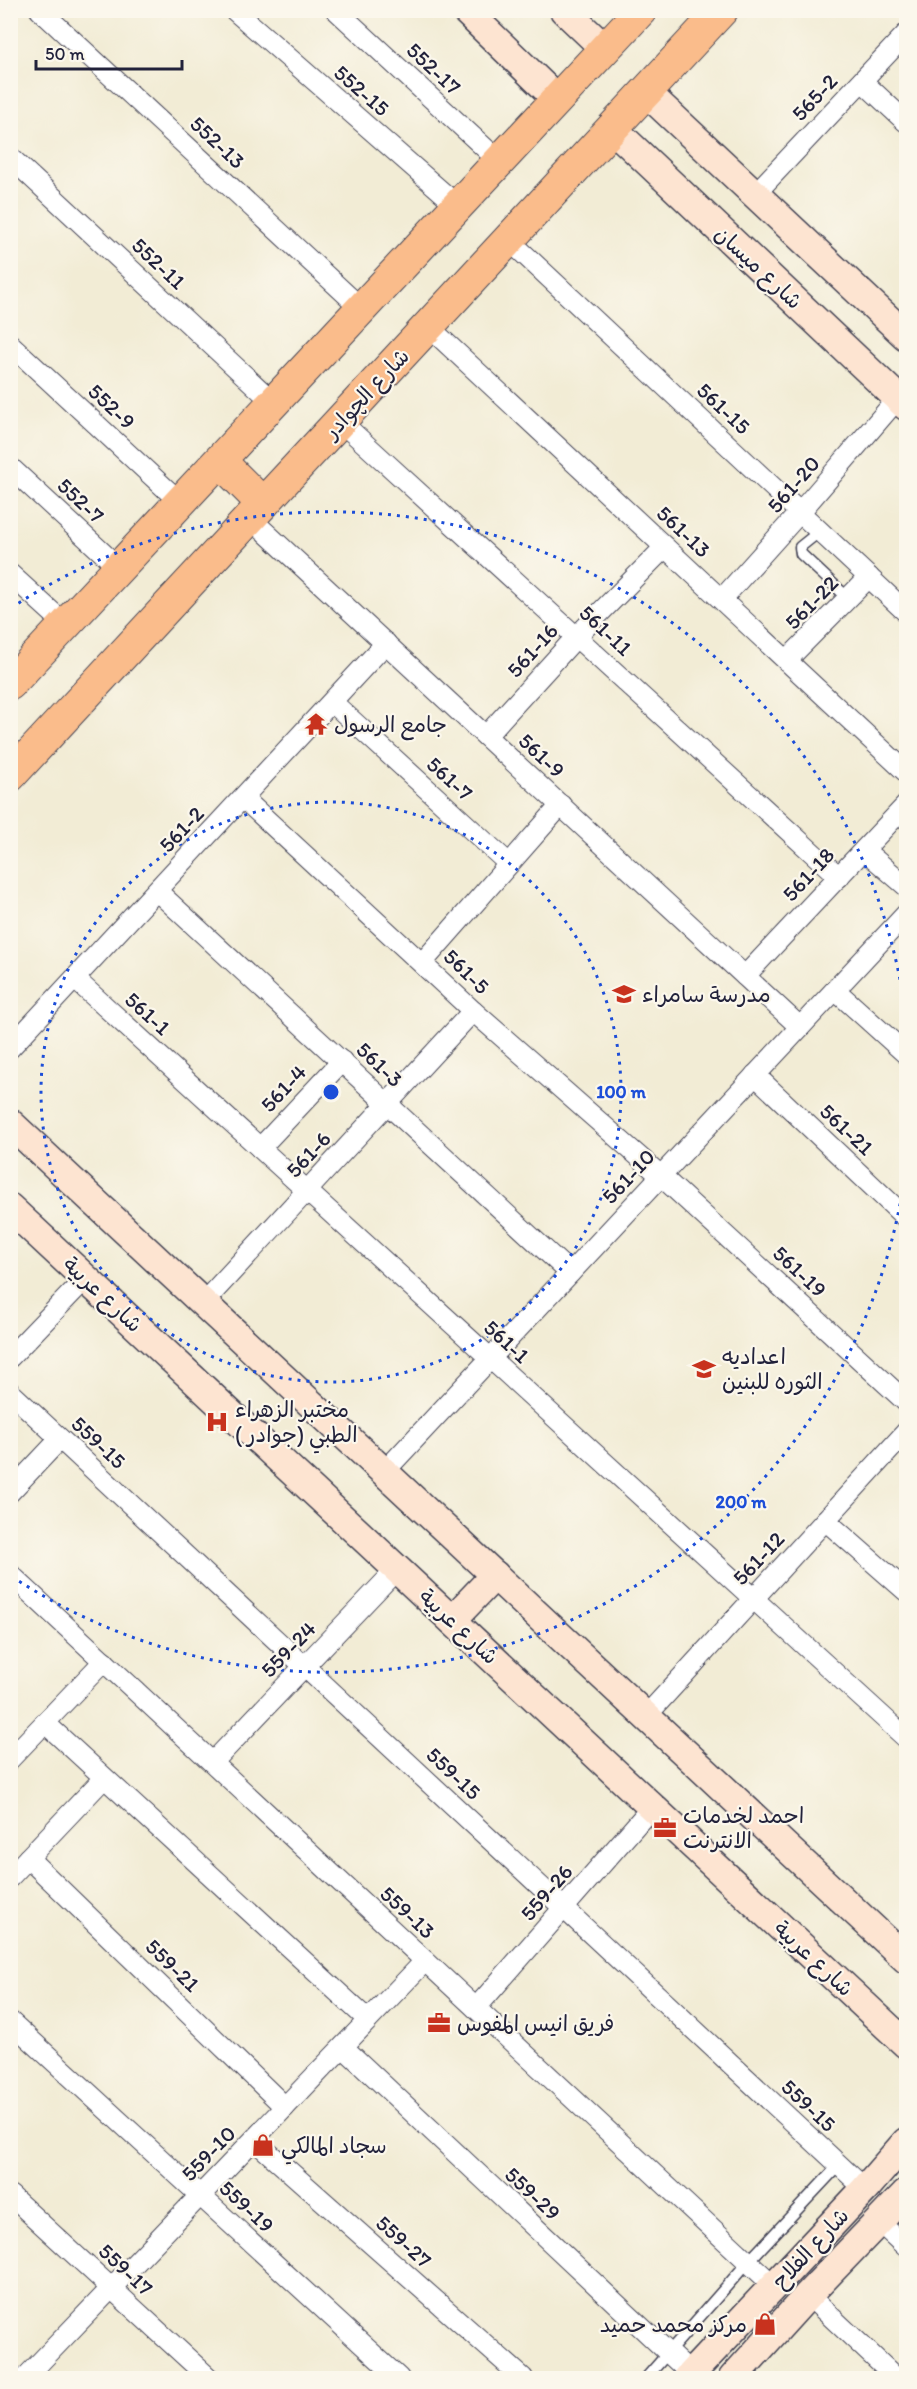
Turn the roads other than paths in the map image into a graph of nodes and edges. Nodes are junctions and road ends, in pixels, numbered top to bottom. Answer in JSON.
{"nodes":[{"id":1,"x":40,"y":10,"type":"edge"},
{"id":2,"x":234,"y":10,"type":"edge"},
{"id":3,"x":336,"y":10,"type":"edge"},
{"id":4,"x":465,"y":10,"type":"edge"},
{"id":5,"x":564,"y":10,"type":"edge"},
{"id":6,"x":641,"y":10,"type":"edge"},
{"id":7,"x":722,"y":10,"type":"edge"},
{"id":8,"x":906,"y":34,"type":"edge"},
{"id":9,"x":605,"y":49,"type":"junction"},
{"id":10,"x":862,"y":81,"type":"junction"},
{"id":11,"x":646,"y":92,"type":"junction"},
{"id":12,"x":558,"y":100,"type":"junction"},
{"id":13,"x":906,"y":122,"type":"edge"},
{"id":14,"x":612,"y":128,"type":"junction"},
{"id":15,"x":10,"y":158,"type":"edge"},
{"id":16,"x":500,"y":162,"type":"junction"},
{"id":17,"x":755,"y":194,"type":"junction"},
{"id":18,"x":458,"y":206,"type":"junction"},
{"id":19,"x":509,"y":240,"type":"junction"},
{"id":20,"x":362,"y":309,"type":"junction"},
{"id":21,"x":428,"y":326,"type":"junction"},
{"id":22,"x":906,"y":336,"type":"edge"},
{"id":23,"x":10,"y":344,"type":"edge"},
{"id":24,"x":902,"y":402,"type":"edge"},
{"id":25,"x":274,"y":403,"type":"junction"},
{"id":26,"x":340,"y":421,"type":"junction"},
{"id":27,"x":220,"y":461,"type":"junction"},
{"id":28,"x":10,"y":467,"type":"edge"},
{"id":29,"x":181,"y":503,"type":"junction"},
{"id":30,"x":256,"y":511,"type":"junction"},
{"id":31,"x":800,"y":512,"type":"junction"},
{"id":32,"x":820,"y":531,"type":"junction"},
{"id":33,"x":665,"y":547,"type":"junction"},
{"id":34,"x":119,"y":568,"type":"junction"},
{"id":35,"x":10,"y":574,"type":"edge"},
{"id":36,"x":869,"y":577,"type":"junction"},
{"id":37,"x":848,"y":598,"type":"junction"},
{"id":38,"x":722,"y":599,"type":"junction"},
{"id":39,"x":906,"y":612,"type":"edge"},
{"id":40,"x":66,"y":625,"type":"junction"},
{"id":41,"x":578,"y":636,"type":"junction"},
{"id":42,"x":386,"y":644,"type":"junction"},
{"id":43,"x":787,"y":660,"type":"junction"},
{"id":44,"x":10,"y":684,"type":"edge"},
{"id":45,"x":332,"y":702,"type":"junction"},
{"id":46,"x":486,"y":736,"type":"junction"},
{"id":47,"x":906,"y":772,"type":"edge"},
{"id":48,"x":10,"y":776,"type":"edge"},
{"id":49,"x":243,"y":798,"type":"junction"},
{"id":50,"x":561,"y":805,"type":"junction"},
{"id":51,"x":906,"y":805,"type":"edge"},
{"id":52,"x":864,"y":850,"type":"junction"},
{"id":53,"x":509,"y":864,"type":"junction"},
{"id":54,"x":839,"y":877,"type":"junction"},
{"id":55,"x":906,"y":886,"type":"edge"},
{"id":56,"x":157,"y":891,"type":"junction"},
{"id":57,"x":906,"y":914,"type":"edge"},
{"id":58,"x":423,"y":962,"type":"junction"},
{"id":59,"x":745,"y":976,"type":"junction"},
{"id":60,"x":75,"y":979,"type":"junction"},
{"id":61,"x":835,"y":990,"type":"junction"},
{"id":62,"x":473,"y":1011,"type":"junction"},
{"id":63,"x":800,"y":1027,"type":"junction"},
{"id":64,"x":10,"y":1048,"type":"edge"},
{"id":65,"x":906,"y":1054,"type":"edge"},
{"id":66,"x":342,"y":1061,"type":"junction"},
{"id":67,"x":755,"y":1075,"type":"junction"},
{"id":68,"x":387,"y":1104,"type":"junction"},
{"id":69,"x":10,"y":1123,"type":"edge"},
{"id":70,"x":260,"y":1148,"type":"junction"},
{"id":71,"x":661,"y":1176,"type":"junction"},
{"id":72,"x":307,"y":1190,"type":"junction"},
{"id":73,"x":10,"y":1208,"type":"edge"},
{"id":74,"x":906,"y":1218,"type":"edge"},
{"id":75,"x":570,"y":1273,"type":"junction"},
{"id":76,"x":86,"y":1278,"type":"junction"},
{"id":77,"x":203,"y":1303,"type":"junction"},
{"id":78,"x":10,"y":1357,"type":"edge"},
{"id":79,"x":490,"y":1358,"type":"junction"},
{"id":80,"x":10,"y":1392,"type":"edge"},
{"id":81,"x":906,"y":1402,"type":"edge"},
{"id":82,"x":906,"y":1432,"type":"edge"},
{"id":83,"x":60,"y":1438,"type":"junction"},
{"id":84,"x":384,"y":1472,"type":"junction"},
{"id":85,"x":10,"y":1492,"type":"edge"},
{"id":86,"x":825,"y":1520,"type":"junction"},
{"id":87,"x":397,"y":1569,"type":"junction"},
{"id":88,"x":10,"y":1574,"type":"edge"},
{"id":89,"x":495,"y":1575,"type":"junction"},
{"id":90,"x":906,"y":1591,"type":"edge"},
{"id":91,"x":754,"y":1598,"type":"junction"},
{"id":92,"x":452,"y":1620,"type":"junction"},
{"id":93,"x":104,"y":1661,"type":"junction"},
{"id":94,"x":305,"y":1667,"type":"junction"},
{"id":95,"x":646,"y":1716,"type":"junction"},
{"id":96,"x":45,"y":1723,"type":"junction"},
{"id":97,"x":906,"y":1738,"type":"edge"},
{"id":98,"x":13,"y":1752,"type":"edge"},
{"id":99,"x":213,"y":1762,"type":"junction"},
{"id":100,"x":104,"y":1778,"type":"junction"},
{"id":101,"x":652,"y":1807,"type":"junction"},
{"id":102,"x":28,"y":1858,"type":"junction"},
{"id":103,"x":10,"y":1877,"type":"edge"},
{"id":104,"x":564,"y":1908,"type":"junction"},
{"id":105,"x":906,"y":1959,"type":"edge"},
{"id":106,"x":425,"y":1961,"type":"junction"},
{"id":107,"x":476,"y":2008,"type":"junction"},
{"id":108,"x":368,"y":2020,"type":"junction"},
{"id":109,"x":10,"y":2021,"type":"edge"},
{"id":110,"x":906,"y":2044,"type":"edge"},
{"id":111,"x":343,"y":2047,"type":"junction"},
{"id":112,"x":285,"y":2107,"type":"junction"},
{"id":113,"x":254,"y":2140,"type":"junction"},
{"id":114,"x":906,"y":2142,"type":"edge"},
{"id":115,"x":839,"y":2165,"type":"junction"},
{"id":116,"x":865,"y":2189,"type":"junction"},
{"id":117,"x":906,"y":2193,"type":"edge"},
{"id":118,"x":10,"y":2195,"type":"edge"},
{"id":119,"x":200,"y":2196,"type":"junction"},
{"id":120,"x":879,"y":2222,"type":"junction"},
{"id":121,"x":906,"y":2247,"type":"edge"},
{"id":122,"x":748,"y":2262,"type":"junction"},
{"id":123,"x":774,"y":2286,"type":"junction"},
{"id":124,"x":111,"y":2288,"type":"junction"},
{"id":125,"x":808,"y":2295,"type":"junction"},
{"id":126,"x":669,"y":2354,"type":"junction"},
{"id":127,"x":689,"y":2376,"type":"edge"},
{"id":128,"x":25,"y":2379,"type":"edge"},
{"id":129,"x":209,"y":2379,"type":"edge"},
{"id":130,"x":399,"y":2379,"type":"edge"},
{"id":131,"x":523,"y":2379,"type":"edge"},
{"id":132,"x":646,"y":2379,"type":"edge"},
{"id":133,"x":733,"y":2379,"type":"edge"},
{"id":134,"x":896,"y":2379,"type":"edge"}],
"edges":[{"from":1,"to":20,"type":"street","name":"552-13"},
{"from":2,"to":18,"type":"street","name":"552-15"},
{"from":3,"to":16,"type":"street","name":"552-17"},
{"from":4,"to":12,"type":"main road"},
{"from":5,"to":9,"type":"main road"},
{"from":6,"to":9,"type":"main road"},
{"from":7,"to":11,"type":"main road","name":"شارع الچوادر"},
{"from":8,"to":10,"type":"street","name":"565-2"},
{"from":9,"to":12,"type":"main road"},
{"from":10,"to":13,"type":"street"},
{"from":10,"to":17,"type":"street","name":"565-2"},
{"from":11,"to":14,"type":"main road","name":"شارع الچوادر"},
{"from":11,"to":17,"type":"main road"},
{"from":12,"to":16,"type":"main road"},
{"from":14,"to":19,"type":"main road","name":"شارع الچوادر"},
{"from":14,"to":24,"type":"main road","name":"شارع ميسان"},
{"from":15,"to":25,"type":"street","name":"552-11"},
{"from":16,"to":18,"type":"main road"},
{"from":17,"to":22,"type":"main road"},
{"from":18,"to":20,"type":"main road"},
{"from":19,"to":21,"type":"main road","name":"شارع الچوادر"},
{"from":19,"to":31,"type":"street","name":"561-15"},
{"from":20,"to":25,"type":"main road"},
{"from":21,"to":26,"type":"main road","name":"شارع الچوادر"},
{"from":21,"to":33,"type":"street","name":"561-13"},
{"from":23,"to":29,"type":"street","name":"552-9"},
{"from":24,"to":31,"type":"street","name":"561-20"},
{"from":25,"to":27,"type":"main road"},
{"from":26,"to":30,"type":"main road","name":"شارع الچوادر"},
{"from":26,"to":41,"type":"street","name":"561-11"},
{"from":27,"to":29,"type":"main road"},
{"from":27,"to":30,"type":"main road"},
{"from":28,"to":34,"type":"street","name":"552-7"},
{"from":29,"to":34,"type":"main road"},
{"from":30,"to":42,"type":"street","name":"561-9"},
{"from":30,"to":48,"type":"main road","name":"شارع الچوادر"},
{"from":31,"to":32,"type":"street","name":"561-15"},
{"from":31,"to":38,"type":"street","name":"561-20"},
{"from":32,"to":36,"type":"street","name":"561-15"},
{"from":32,"to":37,"type":"lane"},
{"from":33,"to":38,"type":"street","name":"561-13"},
{"from":33,"to":41,"type":"street","name":"561-16"},
{"from":34,"to":40,"type":"main road"},
{"from":35,"to":40,"type":"street"},
{"from":36,"to":37,"type":"street","name":"561-22"},
{"from":36,"to":39,"type":"street","name":"561-15"},
{"from":37,"to":43,"type":"street","name":"561-22"},
{"from":38,"to":43,"type":"street","name":"561-13"},
{"from":40,"to":44,"type":"main road"},
{"from":41,"to":46,"type":"street","name":"561-16"},
{"from":41,"to":54,"type":"street","name":"561-11"},
{"from":42,"to":45,"type":"street","name":"561-2"},
{"from":42,"to":46,"type":"street","name":"561-9"},
{"from":43,"to":47,"type":"street","name":"561-13"},
{"from":45,"to":49,"type":"street","name":"561-2"},
{"from":45,"to":53,"type":"street","name":"561-7"},
{"from":46,"to":50,"type":"street","name":"561-9"},
{"from":49,"to":56,"type":"street","name":"561-2"},
{"from":49,"to":58,"type":"street","name":"561-5"},
{"from":50,"to":53,"type":"street"},
{"from":50,"to":59,"type":"street","name":"561-9"},
{"from":51,"to":52,"type":"street","name":"561-18"},
{"from":52,"to":54,"type":"street","name":"561-18"},
{"from":52,"to":55,"type":"street"},
{"from":53,"to":58,"type":"street"},
{"from":54,"to":59,"type":"street","name":"561-18"},
{"from":56,"to":60,"type":"street","name":"561-2"},
{"from":56,"to":66,"type":"street","name":"561-3"},
{"from":57,"to":61,"type":"street","name":"561-10"},
{"from":58,"to":62,"type":"street","name":"561-5"},
{"from":59,"to":63,"type":"street","name":"561-9"},
{"from":60,"to":64,"type":"street","name":"561-2"},
{"from":60,"to":70,"type":"street","name":"561-1"},
{"from":61,"to":63,"type":"street","name":"561-10"},
{"from":61,"to":65,"type":"street"},
{"from":62,"to":68,"type":"street","name":"561-6"},
{"from":62,"to":71,"type":"street","name":"561-5"},
{"from":63,"to":67,"type":"street","name":"561-10"},
{"from":66,"to":68,"type":"street","name":"561-3"},
{"from":66,"to":70,"type":"street","name":"561-4"},
{"from":67,"to":71,"type":"street","name":"561-10"},
{"from":67,"to":74,"type":"street","name":"561-21"},
{"from":68,"to":72,"type":"street","name":"561-6"},
{"from":68,"to":75,"type":"street","name":"561-3"},
{"from":69,"to":77,"type":"main road"},
{"from":70,"to":72,"type":"street","name":"561-1"},
{"from":71,"to":75,"type":"street","name":"561-10"},
{"from":71,"to":81,"type":"street","name":"561-19"},
{"from":72,"to":77,"type":"street","name":"561-6"},
{"from":72,"to":79,"type":"street","name":"561-1"},
{"from":73,"to":76,"type":"main road","name":"شارع عربية"},
{"from":75,"to":79,"type":"street","name":"561-10"},
{"from":76,"to":78,"type":"street"},
{"from":76,"to":87,"type":"main road","name":"شارع عربية"},
{"from":77,"to":84,"type":"main road"},
{"from":79,"to":84,"type":"street","name":"561-10"},
{"from":79,"to":91,"type":"street","name":"561-1"},
{"from":80,"to":83,"type":"street","name":"559-15"},
{"from":82,"to":86,"type":"street","name":"561-12"},
{"from":83,"to":85,"type":"street"},
{"from":83,"to":94,"type":"street","name":"559-15"},
{"from":84,"to":89,"type":"main road"},
{"from":86,"to":90,"type":"street"},
{"from":86,"to":91,"type":"street","name":"561-12"},
{"from":87,"to":92,"type":"main road","name":"شارع عربية"},
{"from":87,"to":94,"type":"street","name":"559-24"},
{"from":88,"to":93,"type":"street","name":"559-13"},
{"from":89,"to":92,"type":"main road"},
{"from":89,"to":95,"type":"main road"},
{"from":91,"to":95,"type":"street","name":"561-12"},
{"from":91,"to":97,"type":"street","name":"561-1"},
{"from":92,"to":101,"type":"main road","name":"شارع عربية"},
{"from":93,"to":96,"type":"street"},
{"from":93,"to":99,"type":"street","name":"559-13"},
{"from":94,"to":99,"type":"street","name":"559-24"},
{"from":94,"to":104,"type":"street","name":"559-15"},
{"from":95,"to":105,"type":"main road"},
{"from":96,"to":98,"type":"street"},
{"from":96,"to":100,"type":"street"},
{"from":99,"to":106,"type":"street","name":"559-13"},
{"from":100,"to":102,"type":"street"},
{"from":100,"to":108,"type":"street"},
{"from":101,"to":104,"type":"street","name":"559-26"},
{"from":101,"to":110,"type":"main road","name":"شارع عربية"},
{"from":102,"to":103,"type":"street"},
{"from":102,"to":112,"type":"street","name":"559-21"},
{"from":104,"to":107,"type":"street","name":"559-26"},
{"from":104,"to":115,"type":"street","name":"559-15"},
{"from":106,"to":107,"type":"street","name":"559-13"},
{"from":106,"to":108,"type":"street","name":"559-10"},
{"from":107,"to":122,"type":"street","name":"559-13"},
{"from":108,"to":111,"type":"street","name":"559-10"},
{"from":109,"to":119,"type":"street","name":"559-19"},
{"from":111,"to":112,"type":"street","name":"559-10"},
{"from":111,"to":126,"type":"street","name":"559-29"},
{"from":112,"to":113,"type":"street","name":"559-10"},
{"from":113,"to":119,"type":"street","name":"559-10"},
{"from":113,"to":131,"type":"street","name":"559-27"},
{"from":114,"to":116,"type":"main road","name":"شارع الفلاح"},
{"from":115,"to":116,"type":"street","name":"559-15"},
{"from":115,"to":122,"type":"lane"},
{"from":116,"to":123,"type":"main road","name":"شارع الفلاح"},
{"from":117,"to":120,"type":"main road","name":"شارع الفلاح"},
{"from":118,"to":124,"type":"street","name":"559-17"},
{"from":119,"to":124,"type":"street","name":"559-10"},
{"from":119,"to":130,"type":"street","name":"559-19"},
{"from":120,"to":121,"type":"street"},
{"from":120,"to":125,"type":"main road","name":"شارع الفلاح"},
{"from":122,"to":123,"type":"street","name":"559-13"},
{"from":122,"to":126,"type":"lane"},
{"from":123,"to":127,"type":"main road","name":"شارع الفلاح"},
{"from":124,"to":128,"type":"street","name":"559-10"},
{"from":124,"to":129,"type":"street","name":"559-17"},
{"from":125,"to":133,"type":"main road","name":"شارع الفلاح"},
{"from":125,"to":134,"type":"street"},
{"from":126,"to":127,"type":"street","name":"559-29"},
{"from":126,"to":132,"type":"lane"}]}
